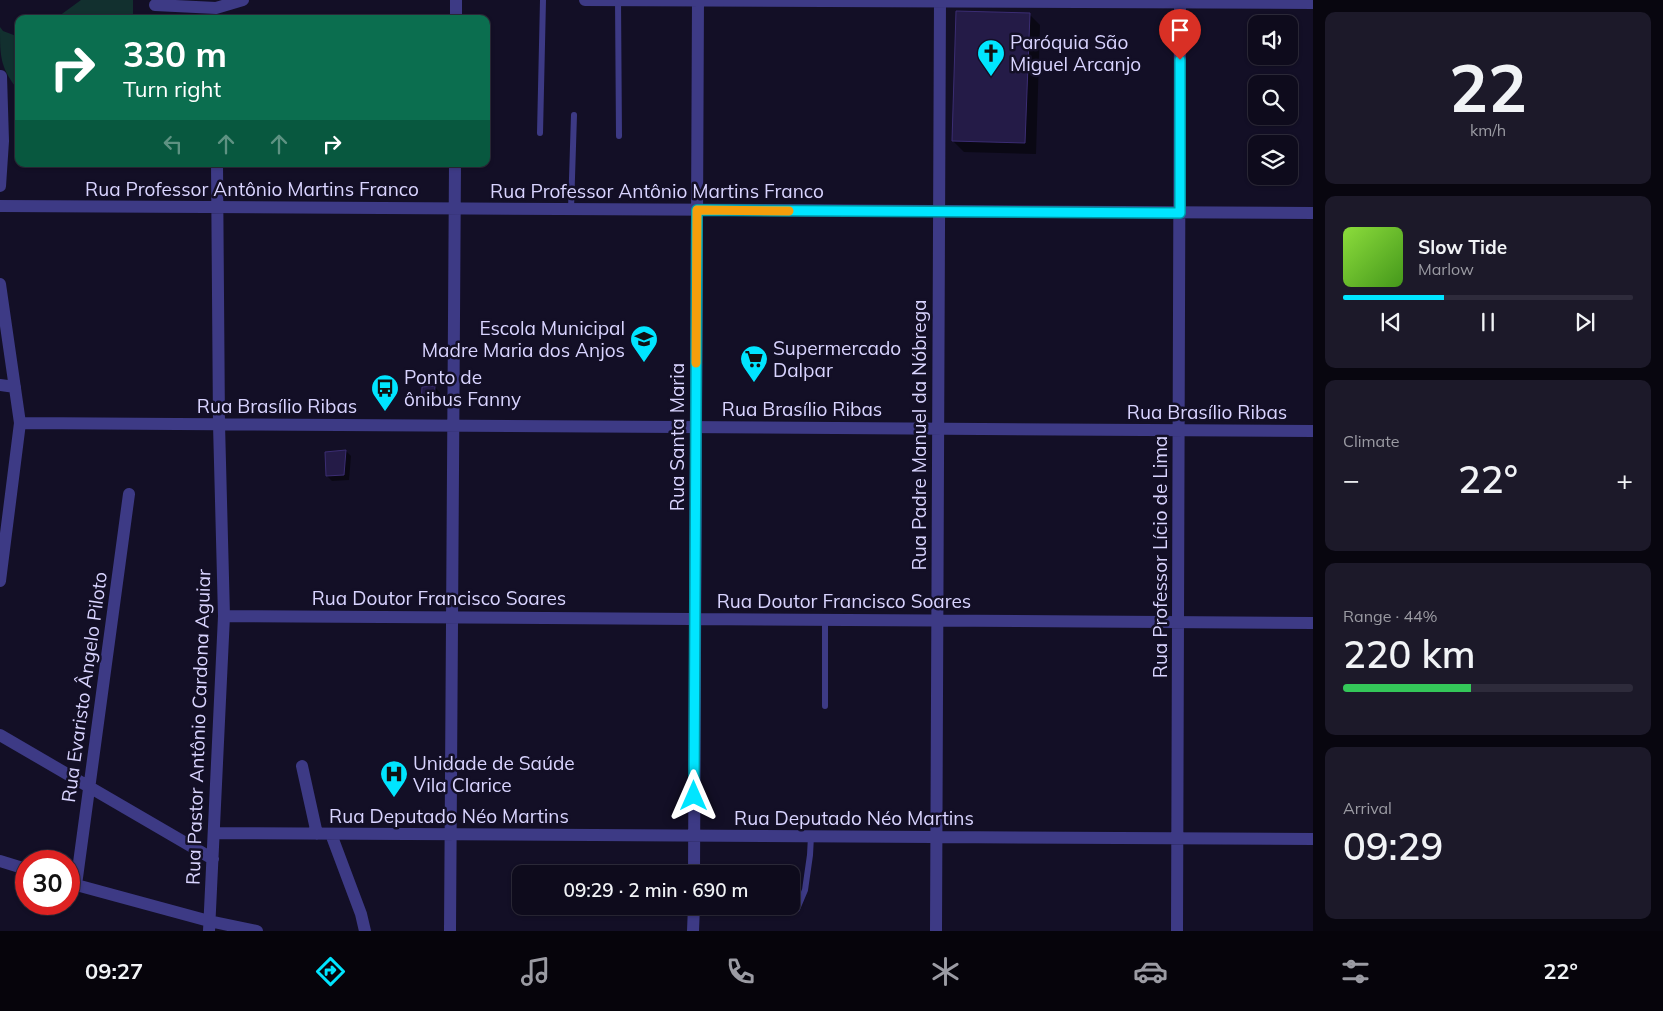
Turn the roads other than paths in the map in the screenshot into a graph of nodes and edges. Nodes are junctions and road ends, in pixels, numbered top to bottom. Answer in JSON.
{"nodes":[{"id":1,"x":243,"y":0,"type":"edge"},
{"id":2,"x":456,"y":0,"type":"edge"},
{"id":3,"x":543,"y":0,"type":"edge"},
{"id":4,"x":586,"y":0,"type":"edge"},
{"id":5,"x":618,"y":0,"type":"edge"},
{"id":6,"x":698,"y":0,"type":"edge"},
{"id":7,"x":940,"y":1,"type":"edge"},
{"id":8,"x":1180,"y":2,"type":"junction"},
{"id":9,"x":1313,"y":3,"type":"edge"},
{"id":10,"x":156,"y":4,"type":"dead end"},
{"id":11,"x":216,"y":14,"type":"edge"},
{"id":12,"x":456,"y":15,"type":"edge"},
{"id":13,"x":1,"y":76,"type":"dead end"},
{"id":14,"x":574,"y":115,"type":"dead end"},
{"id":15,"x":540,"y":133,"type":"dead end"},
{"id":16,"x":619,"y":136,"type":"dead end"},
{"id":17,"x":2,"y":141,"type":"edge"},
{"id":18,"x":217,"y":167,"type":"edge"},
{"id":19,"x":455,"y":167,"type":"edge"},
{"id":20,"x":0,"y":186,"type":"edge"},
{"id":21,"x":0,"y":206,"type":"edge"},
{"id":22,"x":217,"y":208,"type":"junction"},
{"id":23,"x":454,"y":209,"type":"junction"},
{"id":24,"x":571,"y":209,"type":"junction"},
{"id":25,"x":697,"y":210,"type":"junction"},
{"id":26,"x":939,"y":212,"type":"junction"},
{"id":27,"x":1180,"y":213,"type":"junction"},
{"id":28,"x":1313,"y":214,"type":"edge"},
{"id":29,"x":0,"y":284,"type":"edge"},
{"id":30,"x":0,"y":385,"type":"edge"},
{"id":31,"x":15,"y":387,"type":"junction"},
{"id":32,"x":20,"y":423,"type":"junction"},
{"id":33,"x":219,"y":424,"type":"junction"},
{"id":34,"x":453,"y":426,"type":"junction"},
{"id":35,"x":696,"y":428,"type":"junction"},
{"id":36,"x":938,"y":429,"type":"junction"},
{"id":37,"x":1179,"y":430,"type":"junction"},
{"id":38,"x":1313,"y":431,"type":"edge"},
{"id":39,"x":129,"y":494,"type":"dead end"},
{"id":40,"x":1,"y":561,"type":"edge"},
{"id":41,"x":0,"y":581,"type":"edge"},
{"id":42,"x":224,"y":616,"type":"junction"},
{"id":43,"x":452,"y":617,"type":"junction"},
{"id":44,"x":695,"y":619,"type":"junction"},
{"id":45,"x":824,"y":620,"type":"junction"},
{"id":46,"x":938,"y":620,"type":"junction"},
{"id":47,"x":1178,"y":622,"type":"junction"},
{"id":48,"x":1313,"y":623,"type":"edge"},
{"id":49,"x":825,"y":706,"type":"dead end"},
{"id":50,"x":0,"y":735,"type":"edge"},
{"id":51,"x":302,"y":766,"type":"dead end"},
{"id":52,"x":89,"y":787,"type":"junction"},
{"id":53,"x":214,"y":833,"type":"junction"},
{"id":54,"x":317,"y":834,"type":"junction"},
{"id":55,"x":331,"y":834,"type":"junction"},
{"id":56,"x":451,"y":834,"type":"junction"},
{"id":57,"x":694,"y":836,"type":"junction"},
{"id":58,"x":811,"y":836,"type":"junction"},
{"id":59,"x":936,"y":837,"type":"junction"},
{"id":60,"x":1177,"y":838,"type":"junction"},
{"id":61,"x":1313,"y":838,"type":"edge"},
{"id":62,"x":78,"y":850,"type":"edge"},
{"id":63,"x":213,"y":859,"type":"junction"},
{"id":64,"x":0,"y":861,"type":"edge"},
{"id":65,"x":694,"y":865,"type":"edge"},
{"id":66,"x":15,"y":866,"type":"edge"},
{"id":67,"x":80,"y":886,"type":"edge"},
{"id":68,"x":800,"y":903,"type":"edge"},
{"id":69,"x":694,"y":915,"type":"edge"},
{"id":70,"x":209,"y":926,"type":"edge"},
{"id":71,"x":257,"y":931,"type":"edge"},
{"id":72,"x":365,"y":931,"type":"edge"},
{"id":73,"x":450,"y":931,"type":"edge"},
{"id":74,"x":693,"y":931,"type":"edge"},
{"id":75,"x":936,"y":931,"type":"edge"},
{"id":76,"x":1177,"y":931,"type":"edge"}],
"edges":[{"from":1,"to":11,"type":"street"},
{"from":2,"to":12,"type":"street"},
{"from":3,"to":15,"type":"lane"},
{"from":4,"to":5,"type":"street"},
{"from":5,"to":6,"type":"street"},
{"from":5,"to":16,"type":"lane"},
{"from":6,"to":7,"type":"street"},
{"from":6,"to":25,"type":"street","name":"Rua Santa Maria"},
{"from":7,"to":8,"type":"street"},
{"from":7,"to":26,"type":"street","name":"Rua Padre Manuel da Nóbrega"},
{"from":8,"to":9,"type":"street"},
{"from":8,"to":27,"type":"street","name":"Rua Professor Lício de Lima"},
{"from":10,"to":11,"type":"street"},
{"from":13,"to":17,"type":"street"},
{"from":14,"to":24,"type":"lane"},
{"from":17,"to":20,"type":"street"},
{"from":18,"to":22,"type":"street","name":"Rua Pastor Antônio Cardona Aguiar"},
{"from":19,"to":23,"type":"street"},
{"from":21,"to":22,"type":"street","name":"Rua Professor Antônio Martins Franco"},
{"from":22,"to":23,"type":"street","name":"Rua Professor Antônio Martins Franco"},
{"from":22,"to":33,"type":"street","name":"Rua Pastor Antônio Cardona Aguiar"},
{"from":23,"to":24,"type":"street","name":"Rua Professor Antônio Martins Franco"},
{"from":23,"to":34,"type":"street"},
{"from":24,"to":25,"type":"street","name":"Rua Professor Antônio Martins Franco"},
{"from":25,"to":26,"type":"street","name":"Rua Professor Antônio Martins Franco"},
{"from":25,"to":35,"type":"street","name":"Rua Santa Maria"},
{"from":26,"to":27,"type":"street","name":"Rua Professor Antônio Martins Franco"},
{"from":26,"to":36,"type":"street","name":"Rua Padre Manuel da Nóbrega"},
{"from":27,"to":28,"type":"street","name":"Rua Professor Antônio Martins Franco"},
{"from":27,"to":37,"type":"street","name":"Rua Professor Lício de Lima"},
{"from":29,"to":31,"type":"street"},
{"from":30,"to":31,"type":"street"},
{"from":31,"to":32,"type":"street"},
{"from":32,"to":33,"type":"street","name":"Rua Brasílio Ribas"},
{"from":32,"to":40,"type":"street"},
{"from":33,"to":34,"type":"street","name":"Rua Brasílio Ribas"},
{"from":33,"to":42,"type":"street","name":"Rua Pastor Antônio Cardona Aguiar"},
{"from":34,"to":35,"type":"street","name":"Rua Brasílio Ribas"},
{"from":34,"to":43,"type":"street"},
{"from":35,"to":36,"type":"street","name":"Rua Brasílio Ribas"},
{"from":35,"to":44,"type":"street","name":"Rua Santa Maria"},
{"from":36,"to":37,"type":"street","name":"Rua Brasílio Ribas"},
{"from":36,"to":46,"type":"street","name":"Rua Padre Manuel da Nóbrega"},
{"from":37,"to":38,"type":"street","name":"Rua Brasílio Ribas"},
{"from":37,"to":47,"type":"street","name":"Rua Professor Lício de Lima"},
{"from":39,"to":52,"type":"street","name":"Rua Evaristo Ângelo Piloto"},
{"from":40,"to":41,"type":"street"},
{"from":42,"to":43,"type":"street","name":"Rua Doutor Francisco Soares"},
{"from":42,"to":53,"type":"street","name":"Rua Pastor Antônio Cardona Aguiar"},
{"from":43,"to":44,"type":"street","name":"Rua Doutor Francisco Soares"},
{"from":43,"to":56,"type":"street"},
{"from":44,"to":45,"type":"street","name":"Rua Doutor Francisco Soares"},
{"from":44,"to":57,"type":"street","name":"Rua Santa Maria"},
{"from":45,"to":46,"type":"street","name":"Rua Doutor Francisco Soares"},
{"from":45,"to":49,"type":"lane"},
{"from":46,"to":47,"type":"street","name":"Rua Doutor Francisco Soares"},
{"from":46,"to":59,"type":"street","name":"Rua Padre Manuel da Nóbrega"},
{"from":47,"to":48,"type":"street","name":"Rua Doutor Francisco Soares"},
{"from":47,"to":60,"type":"street","name":"Rua Professor Lício de Lima"},
{"from":50,"to":52,"type":"street"},
{"from":51,"to":54,"type":"street"},
{"from":52,"to":62,"type":"street","name":"Rua Evaristo Ângelo Piloto"},
{"from":52,"to":63,"type":"street"},
{"from":53,"to":54,"type":"street","name":"Rua Deputado Néo Martins"},
{"from":53,"to":63,"type":"street","name":"Rua Pastor Antônio Cardona Aguiar"},
{"from":54,"to":55,"type":"street","name":"Rua Deputado Néo Martins"},
{"from":55,"to":56,"type":"street","name":"Rua Deputado Néo Martins"},
{"from":55,"to":72,"type":"street"},
{"from":56,"to":57,"type":"street","name":"Rua Deputado Néo Martins"},
{"from":56,"to":73,"type":"street"},
{"from":57,"to":58,"type":"street","name":"Rua Deputado Néo Martins"},
{"from":57,"to":65,"type":"street","name":"Rua Santa Maria"},
{"from":58,"to":59,"type":"street","name":"Rua Deputado Néo Martins"},
{"from":58,"to":68,"type":"lane"},
{"from":59,"to":60,"type":"street","name":"Rua Deputado Néo Martins"},
{"from":59,"to":75,"type":"street","name":"Rua Padre Manuel da Nóbrega"},
{"from":60,"to":61,"type":"street","name":"Rua Deputado Néo Martins"},
{"from":60,"to":76,"type":"street","name":"Rua Professor Lício de Lima"},
{"from":63,"to":70,"type":"street","name":"Rua Pastor Antônio Cardona Aguiar"},
{"from":64,"to":66,"type":"street"},
{"from":67,"to":70,"type":"street"},
{"from":69,"to":74,"type":"street"},
{"from":70,"to":71,"type":"street"}]}
